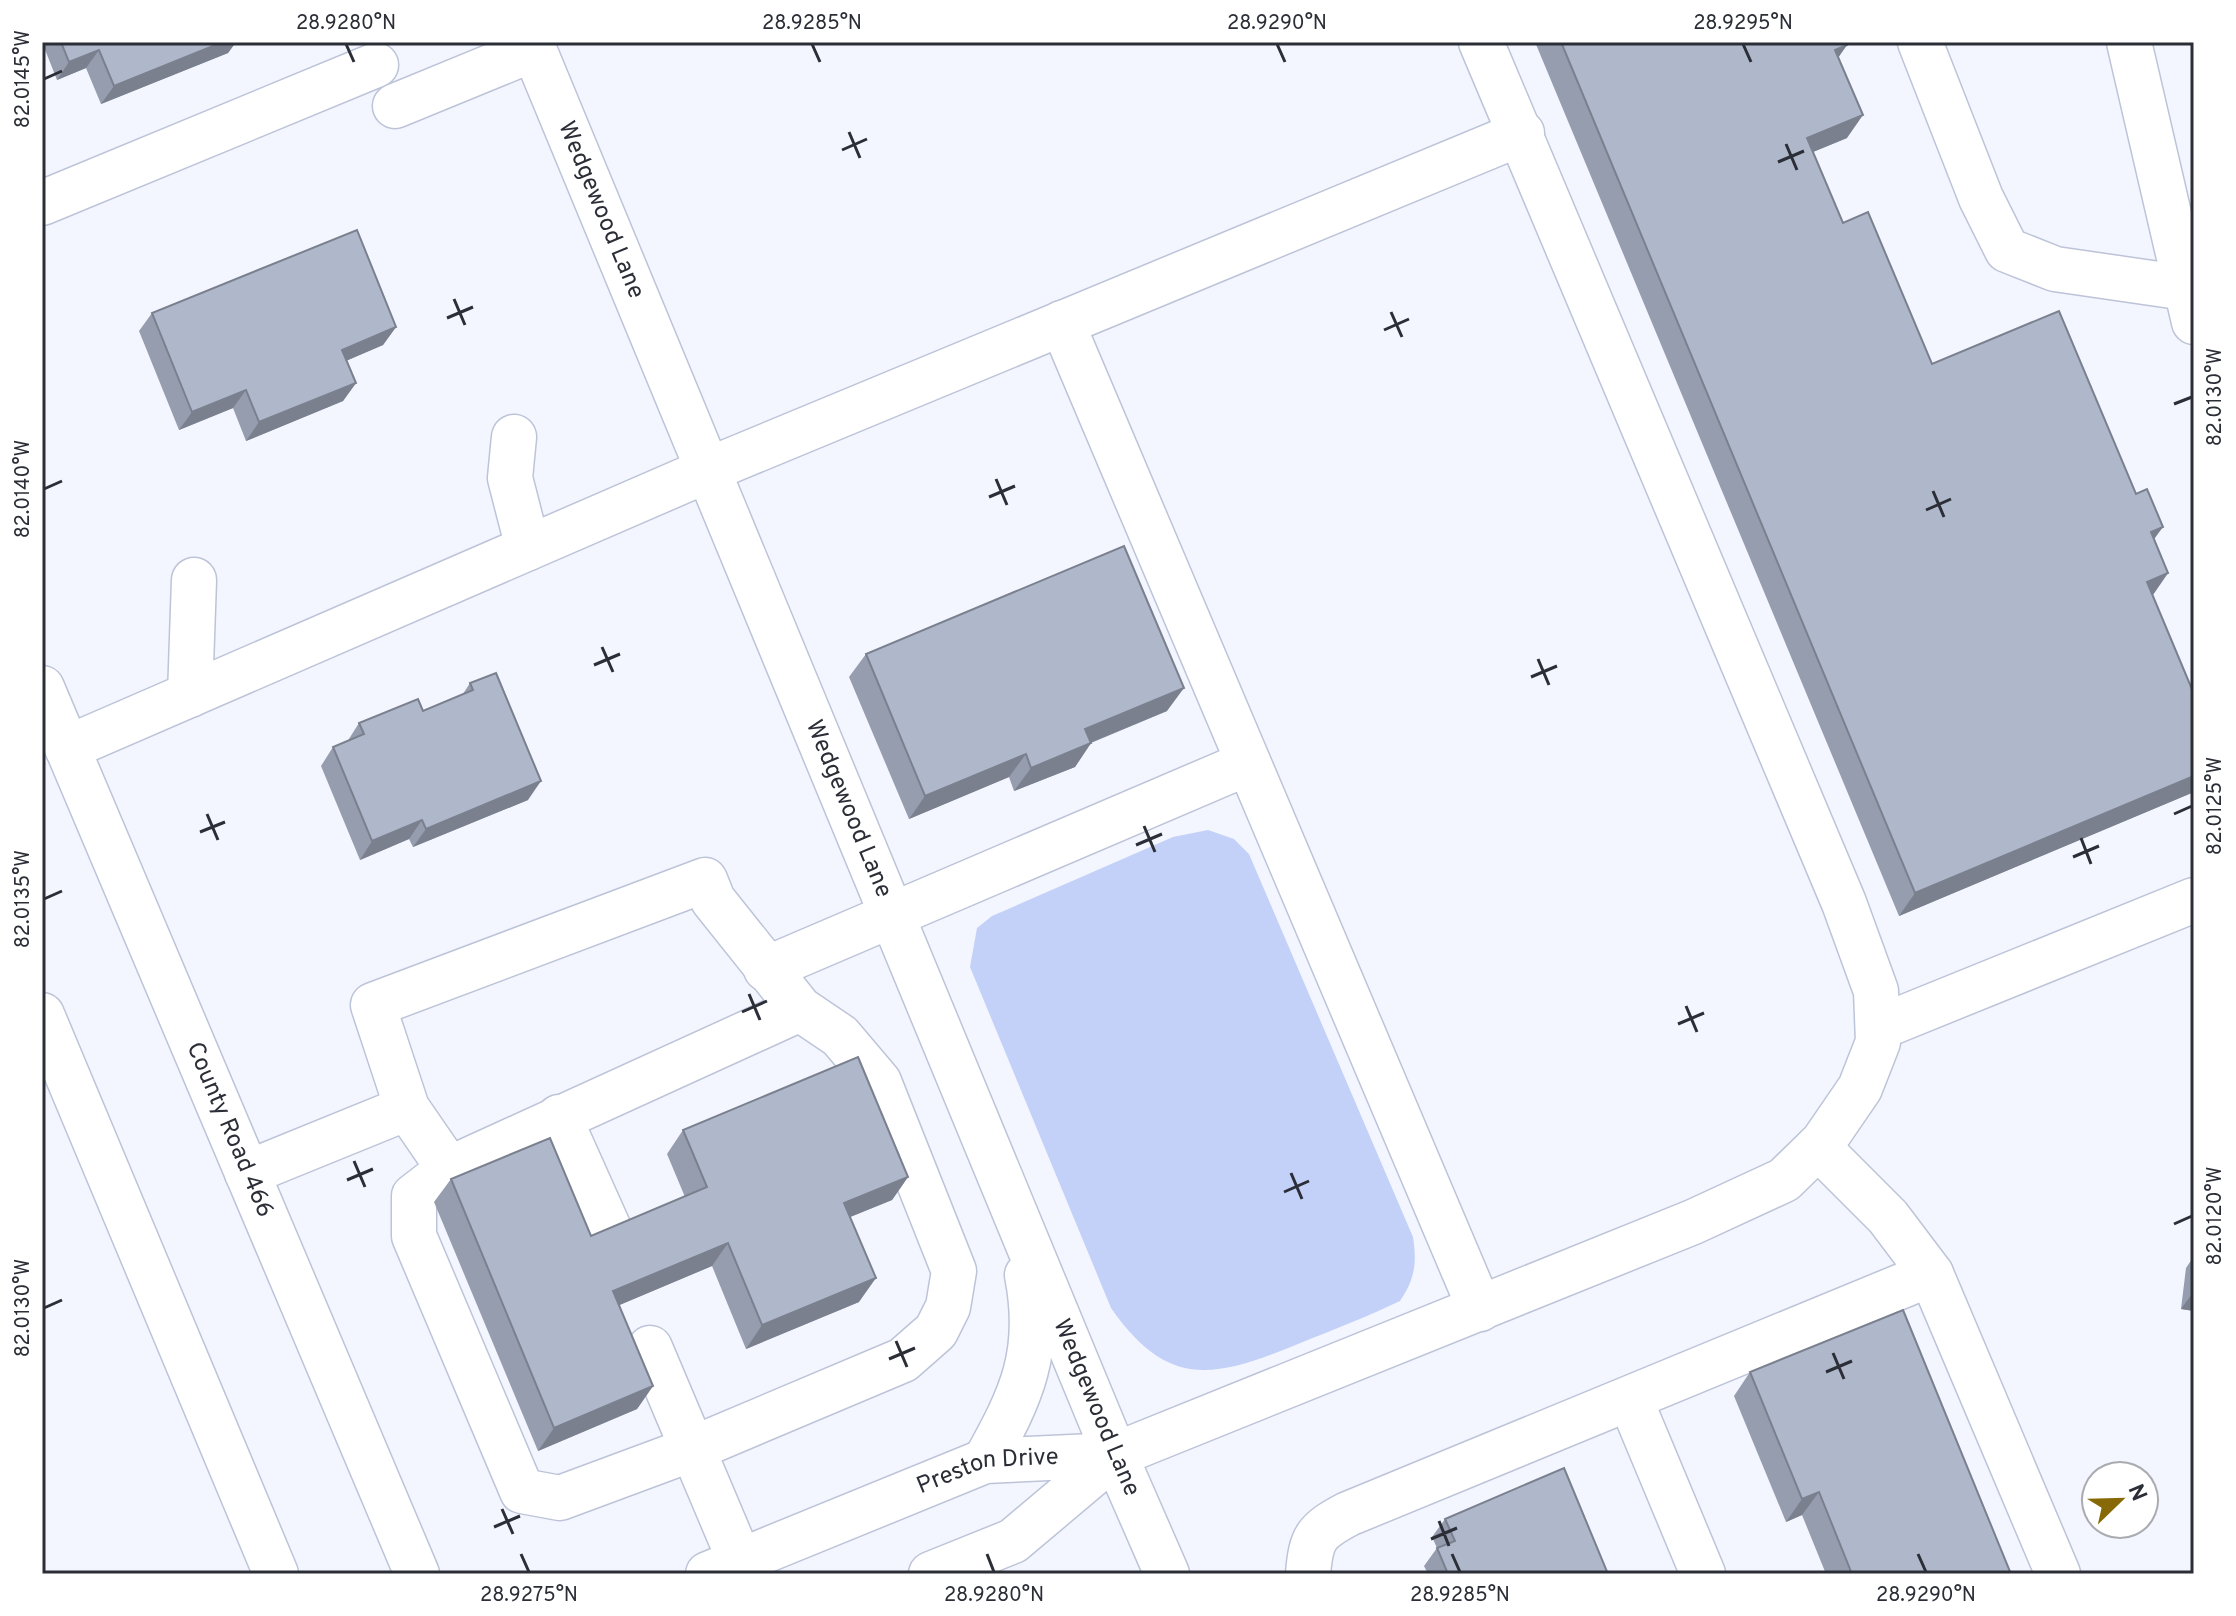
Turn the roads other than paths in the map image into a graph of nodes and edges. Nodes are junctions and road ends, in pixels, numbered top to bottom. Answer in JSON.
{"nodes":[{"id":1,"x":1481,"y":42,"type":"edge"},
{"id":2,"x":1920,"y":42,"type":"edge"},
{"id":3,"x":2129,"y":42,"type":"edge"},
{"id":4,"x":533,"y":45,"type":"edge"},
{"id":5,"x":376,"y":65,"type":"dead end"},
{"id":6,"x":395,"y":106,"type":"dead end"},
{"id":7,"x":1522,"y":133,"type":"junction"},
{"id":8,"x":42,"y":203,"type":"edge"},
{"id":9,"x":2190,"y":305,"type":"edge"},
{"id":10,"x":1062,"y":323,"type":"junction"},
{"id":11,"x":514,"y":437,"type":"dead end"},
{"id":12,"x":708,"y":470,"type":"junction"},
{"id":13,"x":528,"y":548,"type":"junction"},
{"id":14,"x":194,"y":580,"type":"dead end"},
{"id":15,"x":42,"y":688,"type":"edge"},
{"id":16,"x":190,"y":695,"type":"junction"},
{"id":17,"x":67,"y":748,"type":"junction"},
{"id":18,"x":1248,"y":763,"type":"junction"},
{"id":19,"x":2194,"y":900,"type":"edge"},
{"id":20,"x":892,"y":915,"type":"junction"},
{"id":21,"x":766,"y":969,"type":"junction"},
{"id":22,"x":800,"y":1009,"type":"junction"},
{"id":23,"x":42,"y":1015,"type":"edge"},
{"id":24,"x":1878,"y":1028,"type":"junction"},
{"id":25,"x":407,"y":1108,"type":"junction"},
{"id":26,"x":559,"y":1117,"type":"junction"},
{"id":27,"x":1818,"y":1147,"type":"junction"},
{"id":28,"x":449,"y":1169,"type":"junction"},
{"id":29,"x":247,"y":1173,"type":"junction"},
{"id":30,"x":1016,"y":1214,"type":"junction"},
{"id":31,"x":610,"y":1231,"type":"edge"},
{"id":32,"x":1931,"y":1274,"type":"junction"},
{"id":33,"x":1480,"y":1309,"type":"junction"},
{"id":34,"x":650,"y":1348,"type":"dead end"},
{"id":35,"x":1630,"y":1399,"type":"junction"},
{"id":36,"x":692,"y":1449,"type":"junction"},
{"id":37,"x":1115,"y":1455,"type":"junction"},
{"id":38,"x":985,"y":1461,"type":"junction"},
{"id":39,"x":724,"y":1568,"type":"edge"},
{"id":40,"x":276,"y":1574,"type":"edge"},
{"id":41,"x":417,"y":1574,"type":"edge"},
{"id":42,"x":931,"y":1574,"type":"edge"},
{"id":43,"x":1167,"y":1574,"type":"edge"},
{"id":44,"x":1308,"y":1574,"type":"edge"},
{"id":45,"x":1703,"y":1574,"type":"edge"},
{"id":46,"x":2058,"y":1574,"type":"edge"}],
"edges":[{"from":1,"to":7,"type":"street"},
{"from":2,"to":9,"type":"street"},
{"from":3,"to":9,"type":"street"},
{"from":4,"to":6,"type":"street"},
{"from":4,"to":12,"type":"street","name":"Wedgewood Lane"},
{"from":5,"to":8,"type":"street"},
{"from":7,"to":10,"type":"street"},
{"from":7,"to":24,"type":"street"},
{"from":10,"to":12,"type":"street"},
{"from":10,"to":18,"type":"street"},
{"from":11,"to":13,"type":"street"},
{"from":12,"to":13,"type":"street"},
{"from":12,"to":20,"type":"street","name":"Wedgewood Lane"},
{"from":13,"to":16,"type":"street"},
{"from":14,"to":16,"type":"street"},
{"from":15,"to":17,"type":"street","name":"County Road 466"},
{"from":16,"to":17,"type":"street"},
{"from":17,"to":29,"type":"street","name":"County Road 466"},
{"from":18,"to":20,"type":"street"},
{"from":18,"to":33,"type":"street"},
{"from":19,"to":24,"type":"street"},
{"from":20,"to":21,"type":"street"},
{"from":20,"to":30,"type":"street","name":"Wedgewood Lane"},
{"from":21,"to":22,"type":"street"},
{"from":21,"to":25,"type":"street"},
{"from":22,"to":26,"type":"street"},
{"from":22,"to":36,"type":"street"},
{"from":23,"to":40,"type":"street"},
{"from":24,"to":27,"type":"street"},
{"from":25,"to":28,"type":"street"},
{"from":25,"to":29,"type":"street"},
{"from":26,"to":28,"type":"street"},
{"from":26,"to":31,"type":"street"},
{"from":27,"to":32,"type":"street"},
{"from":27,"to":33,"type":"street"},
{"from":28,"to":36,"type":"street"},
{"from":29,"to":41,"type":"street","name":"County Road 466"},
{"from":30,"to":37,"type":"street","name":"Wedgewood Lane"},
{"from":30,"to":38,"type":"street"},
{"from":32,"to":35,"type":"street"},
{"from":32,"to":46,"type":"street"},
{"from":33,"to":37,"type":"street"},
{"from":34,"to":36,"type":"street"},
{"from":35,"to":44,"type":"street"},
{"from":35,"to":45,"type":"street"},
{"from":36,"to":39,"type":"street"},
{"from":37,"to":38,"type":"street","name":"Preston Drive"},
{"from":37,"to":42,"type":"street","name":"Preston Drive"},
{"from":37,"to":43,"type":"street","name":"Wedgewood Lane"},
{"from":38,"to":39,"type":"street","name":"Preston Drive"}]}
